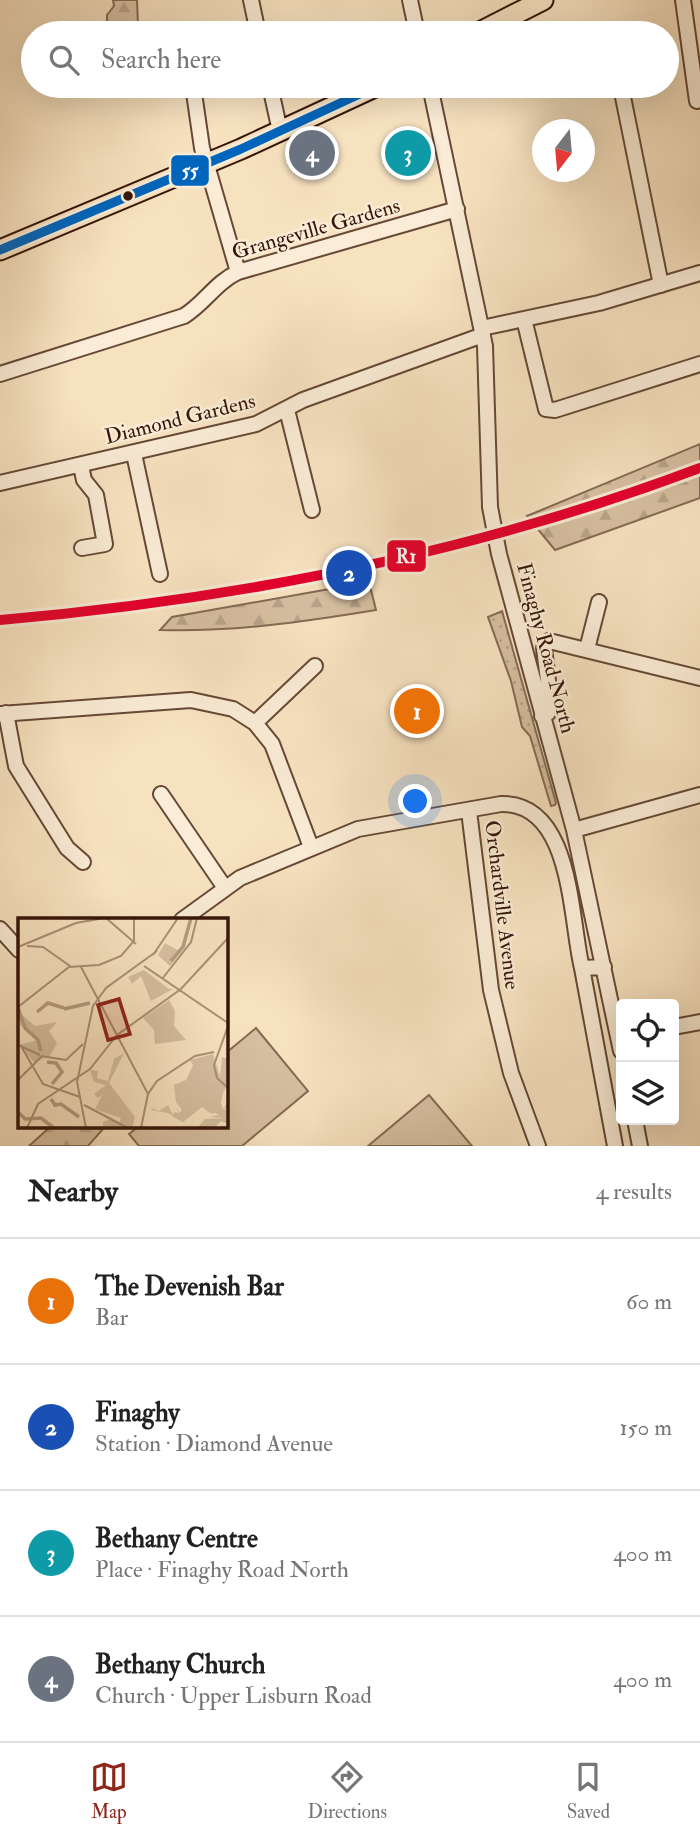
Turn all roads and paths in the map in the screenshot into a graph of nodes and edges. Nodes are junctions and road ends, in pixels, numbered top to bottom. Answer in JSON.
{"nodes":[{"id":1,"x":251,"y":0,"type":"edge"},
{"id":2,"x":410,"y":0,"type":"edge"},
{"id":3,"x":543,"y":0,"type":"edge"},
{"id":4,"x":683,"y":0,"type":"edge"},
{"id":5,"x":255,"y":21,"type":"edge"},
{"id":6,"x":414,"y":21,"type":"edge"},
{"id":7,"x":502,"y":21,"type":"edge"},
{"id":8,"x":194,"y":98,"type":"edge"},
{"id":9,"x":273,"y":98,"type":"edge"},
{"id":10,"x":351,"y":98,"type":"edge"},
{"id":11,"x":433,"y":98,"type":"edge"},
{"id":12,"x":623,"y":98,"type":"edge"},
{"id":13,"x":697,"y":101,"type":"dead end"},
{"id":14,"x":280,"y":131,"type":"junction"},
{"id":15,"x":208,"y":163,"type":"junction"},
{"id":16,"x":457,"y":209,"type":"junction"},
{"id":17,"x":0,"y":250,"type":"edge"},
{"id":18,"x":238,"y":272,"type":"junction"},
{"id":19,"x":700,"y":273,"type":"edge"},
{"id":20,"x":661,"y":285,"type":"junction"},
{"id":21,"x":524,"y":319,"type":"junction"},
{"id":22,"x":483,"y":332,"type":"junction"},
{"id":23,"x":700,"y":363,"type":"edge"},
{"id":24,"x":0,"y":374,"type":"edge"},
{"id":25,"x":287,"y":410,"type":"junction"},
{"id":26,"x":134,"y":454,"type":"junction"},
{"id":27,"x":81,"y":466,"type":"junction"},
{"id":28,"x":0,"y":483,"type":"edge"},
{"id":29,"x":312,"y":510,"type":"dead end"},
{"id":30,"x":82,"y":548,"type":"dead end"},
{"id":31,"x":160,"y":574,"type":"dead end"},
{"id":32,"x":599,"y":602,"type":"dead end"},
{"id":33,"x":587,"y":649,"type":"junction"},
{"id":34,"x":315,"y":666,"type":"dead end"},
{"id":35,"x":700,"y":678,"type":"edge"},
{"id":36,"x":3,"y":713,"type":"edge"},
{"id":37,"x":542,"y":716,"type":"junction"},
{"id":38,"x":255,"y":723,"type":"junction"},
{"id":39,"x":161,"y":794,"type":"dead end"},
{"id":40,"x":700,"y":794,"type":"edge"},
{"id":41,"x":469,"y":811,"type":"junction"},
{"id":42,"x":574,"y":830,"type":"junction"},
{"id":43,"x":311,"y":847,"type":"junction"},
{"id":44,"x":83,"y":862,"type":"dead end"},
{"id":45,"x":225,"y":888,"type":"junction"},
{"id":46,"x":185,"y":918,"type":"edge"},
{"id":47,"x":0,"y":929,"type":"edge"},
{"id":48,"x":18,"y":949,"type":"edge"},
{"id":49,"x":604,"y":967,"type":"junction"},
{"id":50,"x":582,"y":968,"type":"junction"},
{"id":51,"x":700,"y":1022,"type":"edge"},
{"id":52,"x":616,"y":1023,"type":"edge"},
{"id":53,"x":679,"y":1026,"type":"edge"},
{"id":54,"x":636,"y":1125,"type":"edge"},
{"id":55,"x":538,"y":1146,"type":"edge"},
{"id":56,"x":615,"y":1146,"type":"edge"},
{"id":57,"x":640,"y":1146,"type":"edge"}],
"edges":[{"from":1,"to":5,"type":"street"},
{"from":2,"to":6,"type":"street"},
{"from":3,"to":7,"type":"main road"},
{"from":4,"to":13,"type":"street"},
{"from":8,"to":15,"type":"street"},
{"from":9,"to":14,"type":"street"},
{"from":10,"to":14,"type":"main road"},
{"from":11,"to":16,"type":"street","name":"Finaghy Road North"},
{"from":12,"to":20,"type":"street"},
{"from":14,"to":15,"type":"main road"},
{"from":15,"to":17,"type":"main road"},
{"from":15,"to":18,"type":"street"},
{"from":16,"to":18,"type":"street","name":"Grangeville Gardens"},
{"from":16,"to":22,"type":"street","name":"Finaghy Road North"},
{"from":18,"to":24,"type":"street","name":"Grangeville Gardens"},
{"from":19,"to":20,"type":"street","name":"Diamond Gardens"},
{"from":20,"to":21,"type":"street","name":"Diamond Gardens"},
{"from":21,"to":22,"type":"street","name":"Diamond Gardens"},
{"from":21,"to":23,"type":"street"},
{"from":22,"to":25,"type":"street","name":"Diamond Gardens"},
{"from":22,"to":37,"type":"street","name":"Finaghy Road North"},
{"from":25,"to":26,"type":"street","name":"Diamond Gardens"},
{"from":25,"to":29,"type":"street"},
{"from":26,"to":27,"type":"street","name":"Diamond Gardens"},
{"from":26,"to":31,"type":"street"},
{"from":27,"to":28,"type":"street","name":"Diamond Gardens"},
{"from":27,"to":30,"type":"street"},
{"from":32,"to":33,"type":"street"},
{"from":33,"to":35,"type":"street"},
{"from":33,"to":37,"type":"street"},
{"from":34,"to":38,"type":"street"},
{"from":36,"to":38,"type":"street"},
{"from":36,"to":44,"type":"street"},
{"from":37,"to":42,"type":"street","name":"Finaghy Road North"},
{"from":38,"to":43,"type":"street"},
{"from":39,"to":45,"type":"street"},
{"from":40,"to":42,"type":"street"},
{"from":41,"to":43,"type":"street"},
{"from":41,"to":50,"type":"street","name":"Orchardville Avenue"},
{"from":41,"to":55,"type":"street","name":"Orchardville Avenue"},
{"from":42,"to":49,"type":"street","name":"Finaghy Road North"},
{"from":43,"to":45,"type":"street"},
{"from":45,"to":46,"type":"street"},
{"from":47,"to":48,"type":"street"},
{"from":49,"to":50,"type":"street"},
{"from":49,"to":52,"type":"street","name":"Finaghy Road North"},
{"from":50,"to":56,"type":"street","name":"Orchardville Avenue"},
{"from":51,"to":53,"type":"street"},
{"from":54,"to":57,"type":"street"}]}
